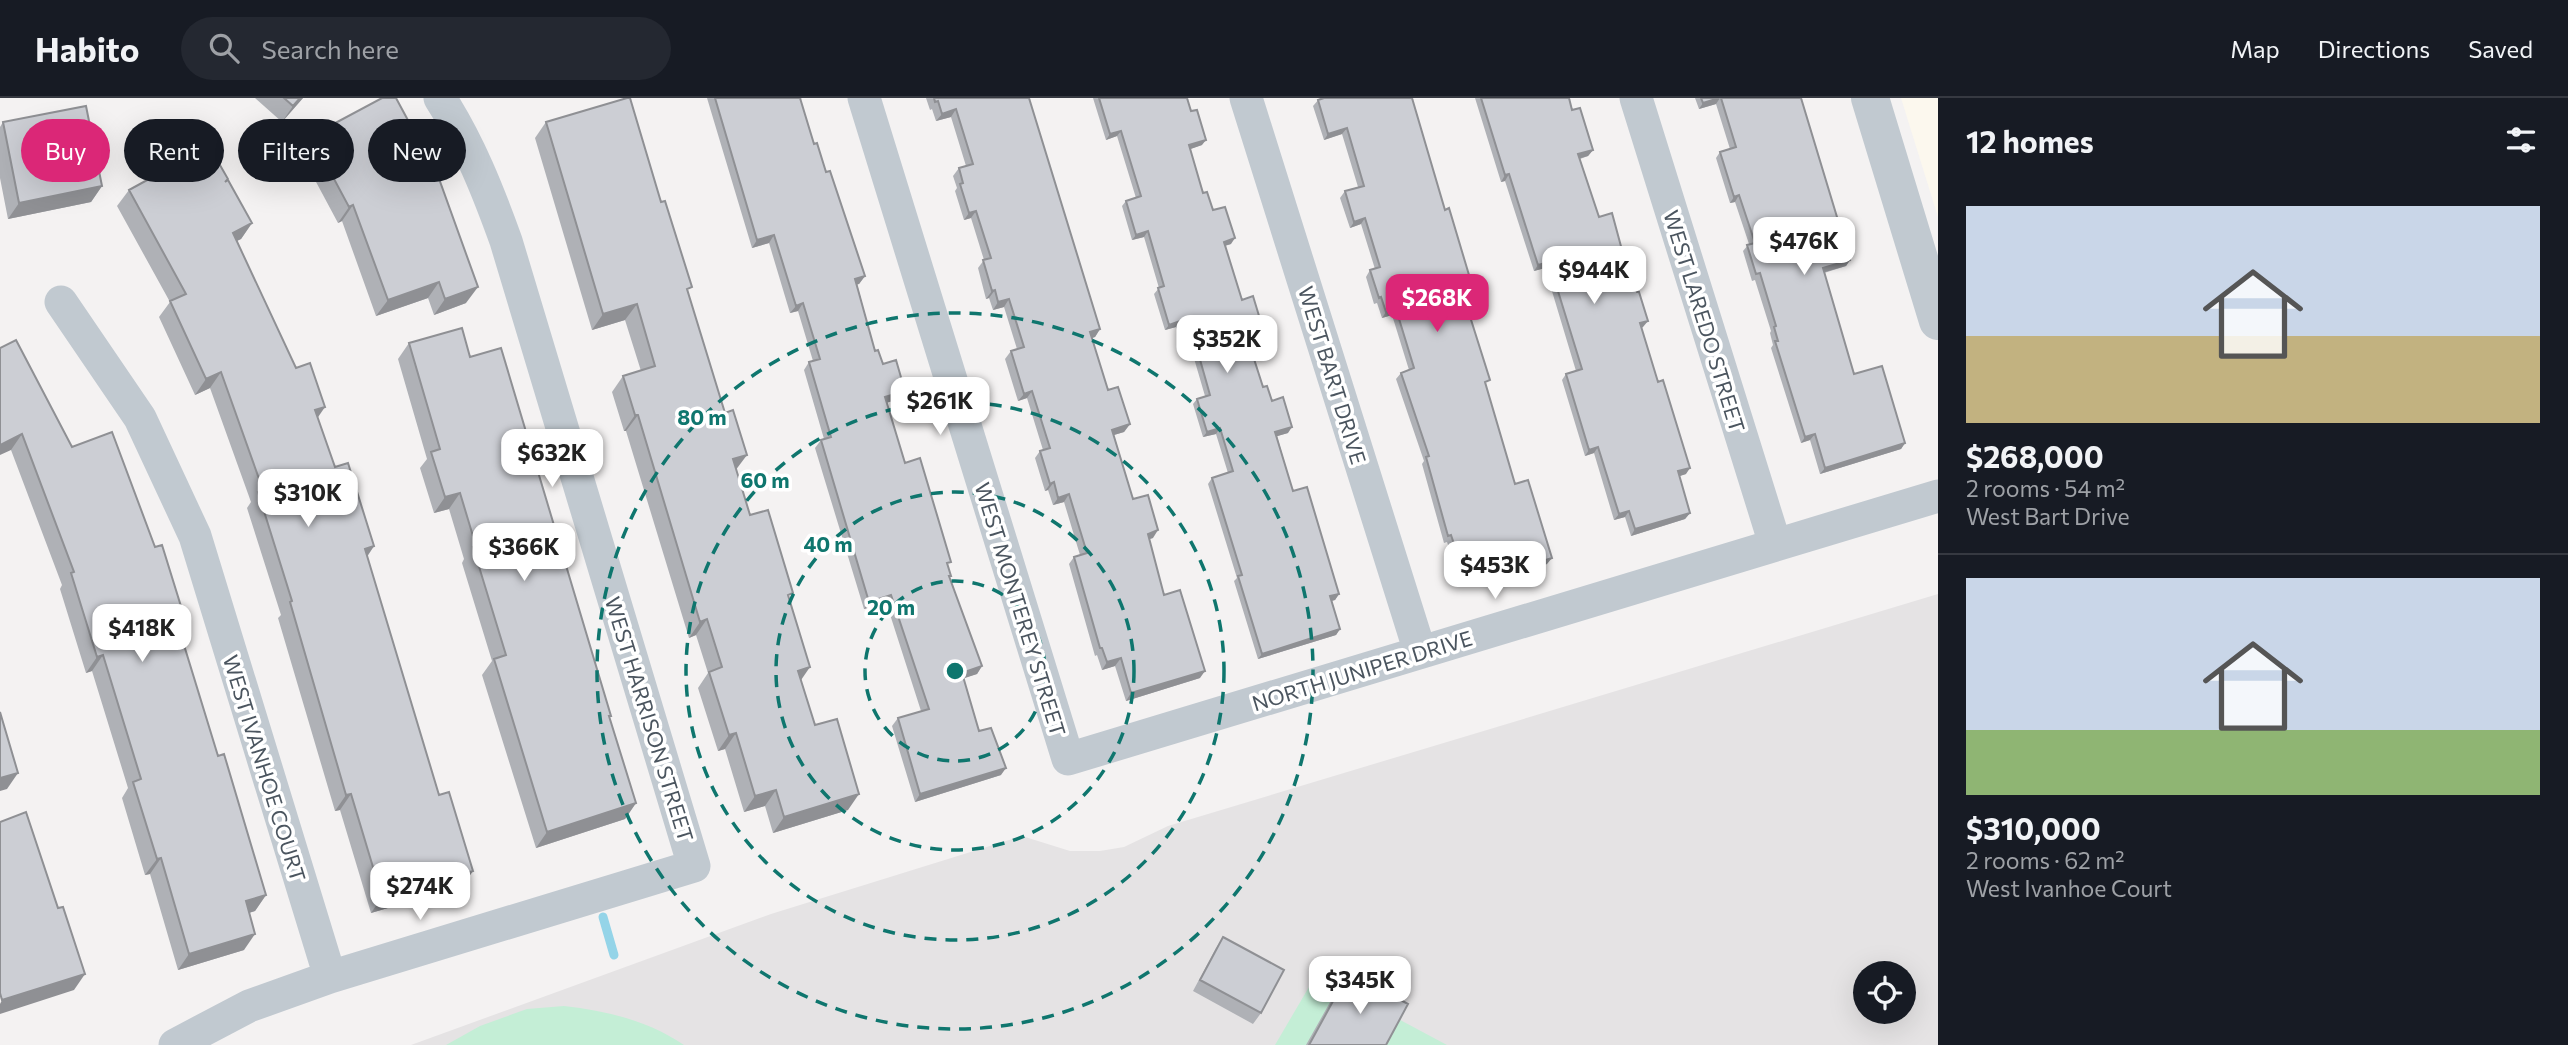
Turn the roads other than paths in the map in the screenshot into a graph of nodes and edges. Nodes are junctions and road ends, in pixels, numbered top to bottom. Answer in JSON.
{"nodes":[{"id":1,"x":440,"y":98,"type":"edge"},
{"id":2,"x":864,"y":98,"type":"edge"},
{"id":3,"x":1246,"y":98,"type":"edge"},
{"id":4,"x":1636,"y":98,"type":"edge"},
{"id":5,"x":1870,"y":98,"type":"edge"},
{"id":6,"x":61,"y":302,"type":"dead end"},
{"id":7,"x":1938,"y":321,"type":"edge"},
{"id":8,"x":1938,"y":496,"type":"edge"},
{"id":9,"x":1775,"y":544,"type":"junction"},
{"id":10,"x":1420,"y":652,"type":"junction"},
{"id":11,"x":1068,"y":759,"type":"joint"},
{"id":12,"x":330,"y":978,"type":"junction"},
{"id":13,"x":175,"y":1045,"type":"edge"}],
"edges":[{"from":1,"to":12,"type":"street","name":"WEST HARRISON STREET"},
{"from":2,"to":11,"type":"street","name":"WEST MONTEREY STREET"},
{"from":3,"to":10,"type":"street","name":"WEST BART DRIVE"},
{"from":4,"to":9,"type":"street","name":"WEST LAREDO STREET"},
{"from":5,"to":7,"type":"street"},
{"from":6,"to":12,"type":"street","name":"WEST IVANHOE COURT"},
{"from":8,"to":9,"type":"street","name":"NORTH JUNIPER DRIVE"},
{"from":9,"to":10,"type":"street","name":"NORTH JUNIPER DRIVE"},
{"from":10,"to":11,"type":"street","name":"NORTH JUNIPER DRIVE"},
{"from":12,"to":13,"type":"street"}]}
